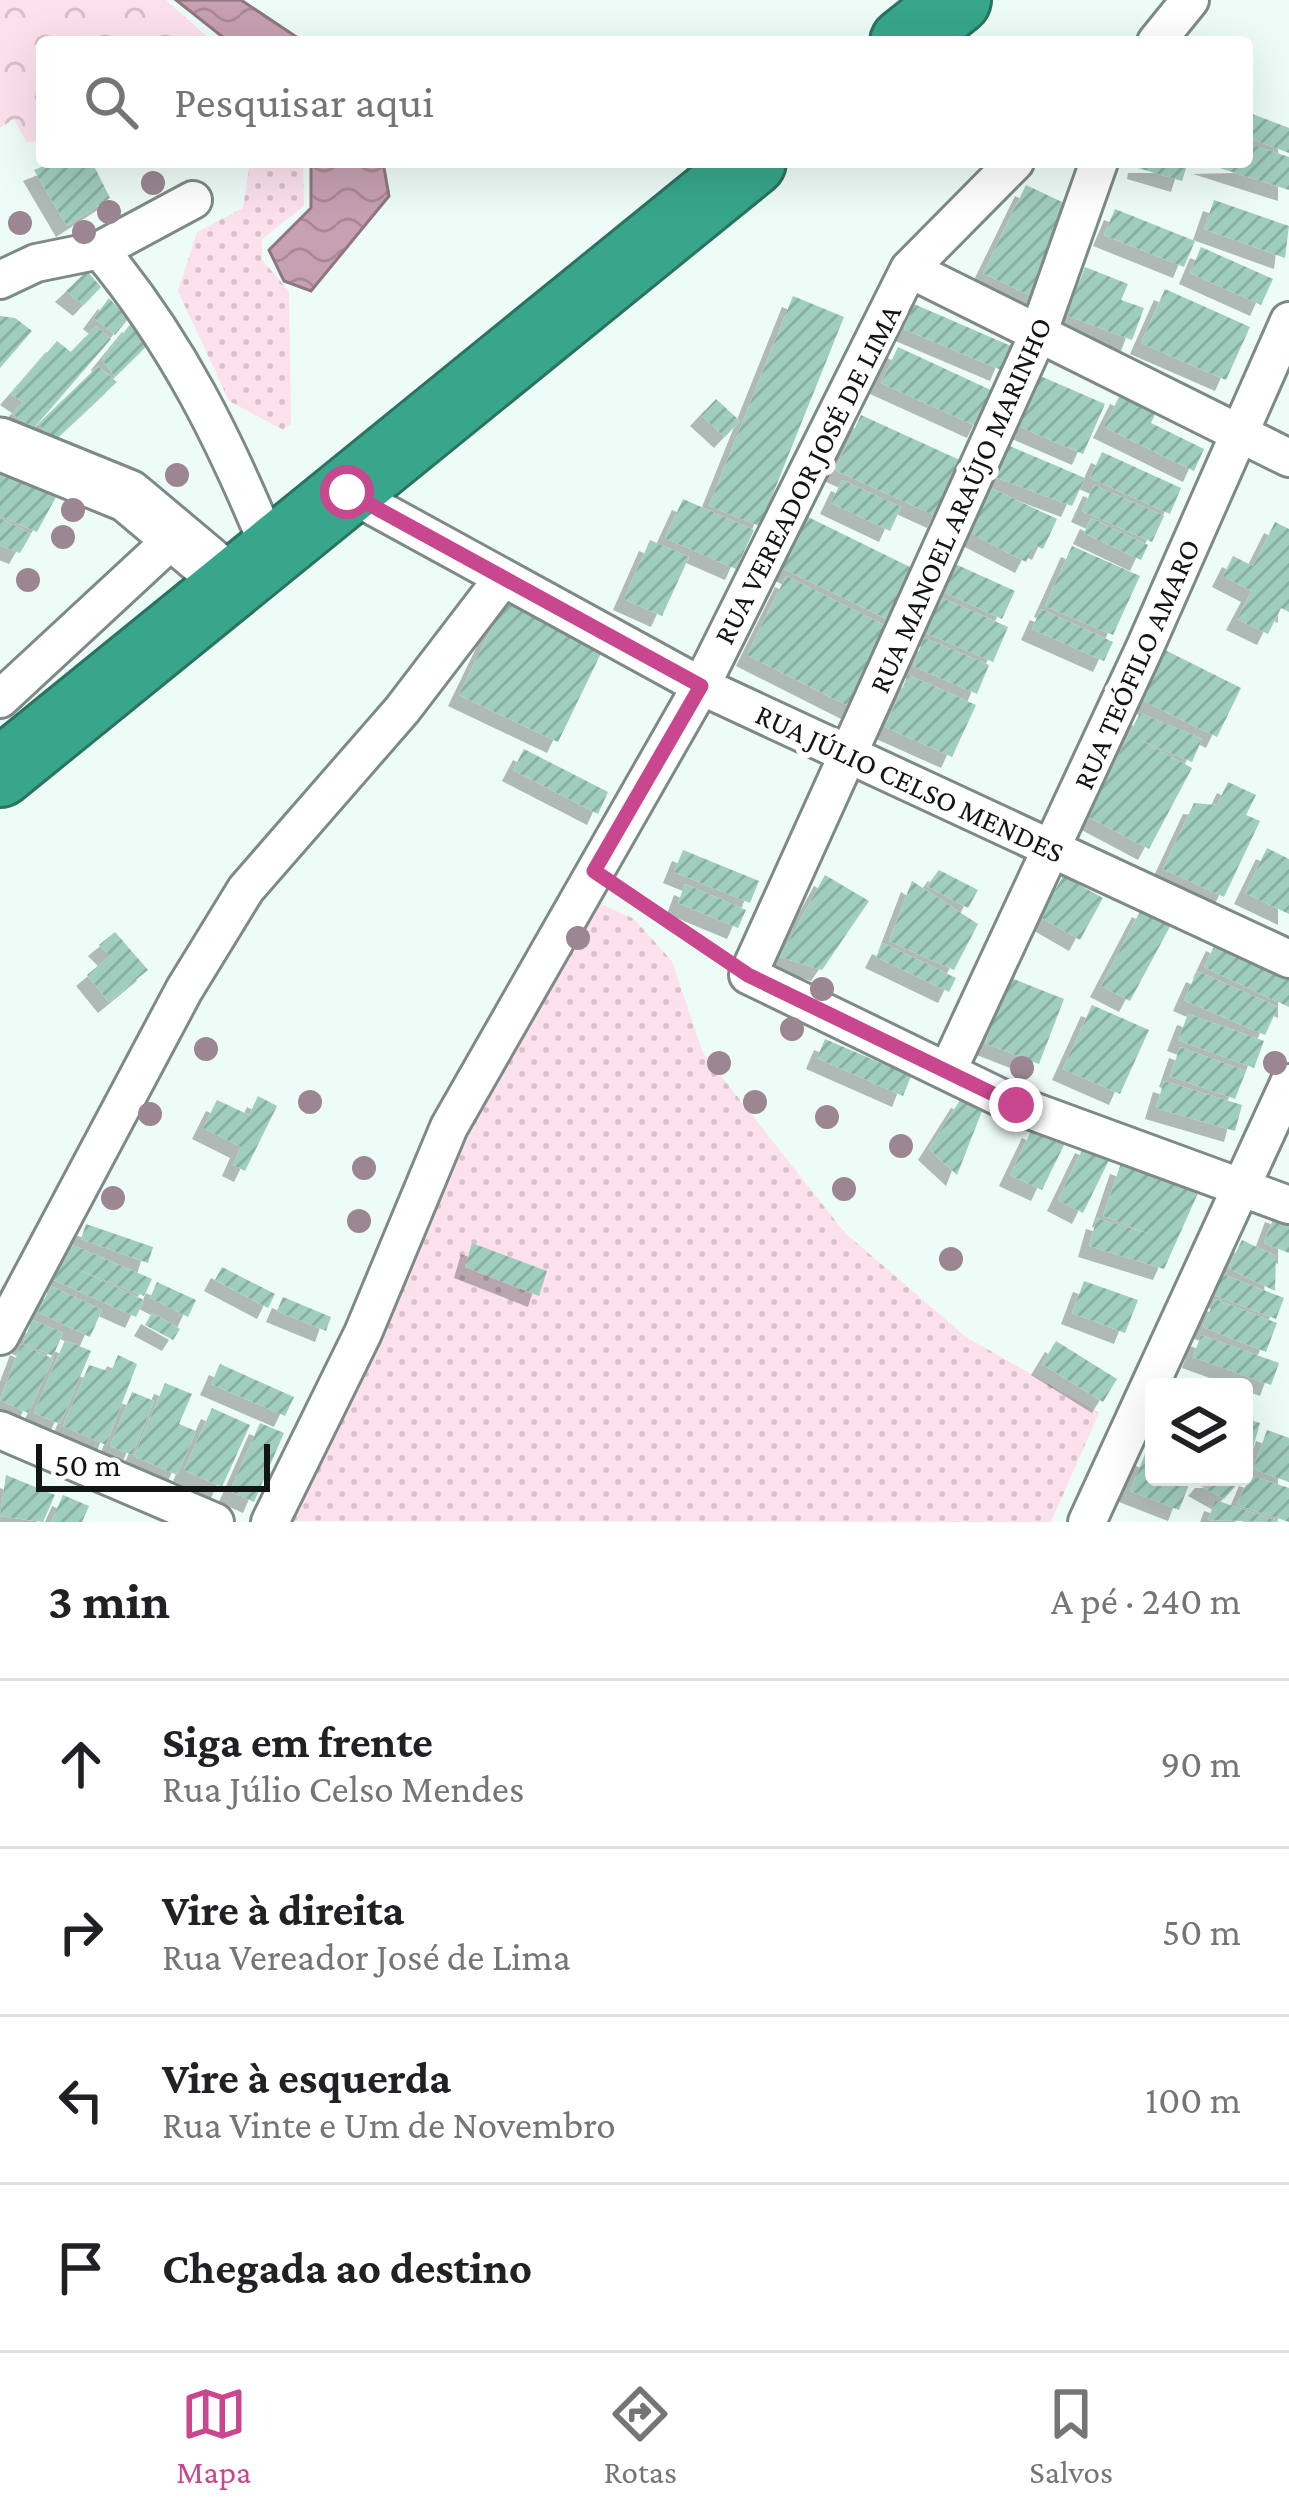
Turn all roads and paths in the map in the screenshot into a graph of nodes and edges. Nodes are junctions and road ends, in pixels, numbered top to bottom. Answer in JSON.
{"nodes":[{"id":1,"x":957,"y":0,"type":"edge"},
{"id":2,"x":1190,"y":0,"type":"edge"},
{"id":3,"x":912,"y":36,"type":"edge"},
{"id":4,"x":1161,"y":36,"type":"edge"},
{"id":5,"x":745,"y":168,"type":"edge"},
{"id":6,"x":1009,"y":168,"type":"edge"},
{"id":7,"x":1097,"y":168,"type":"edge"},
{"id":8,"x":194,"y":200,"type":"dead end"},
{"id":9,"x":100,"y":250,"type":"junction"},
{"id":10,"x":909,"y":269,"type":"junction"},
{"id":11,"x":0,"y":280,"type":"edge"},
{"id":12,"x":1289,"y":322,"type":"edge"},
{"id":13,"x":1037,"y":337,"type":"junction"},
{"id":14,"x":1238,"y":435,"type":"junction"},
{"id":15,"x":0,"y":444,"type":"edge"},
{"id":16,"x":1289,"y":458,"type":"edge"},
{"id":17,"x":347,"y":492,"type":"junction"},
{"id":18,"x":176,"y":536,"type":"junction"},
{"id":19,"x":252,"y":569,"type":"junction"},
{"id":20,"x":503,"y":578,"type":"junction"},
{"id":21,"x":701,"y":686,"type":"junction"},
{"id":22,"x":0,"y":699,"type":"edge"},
{"id":23,"x":848,"y":753,"type":"junction"},
{"id":24,"x":0,"y":773,"type":"edge"},
{"id":25,"x":1053,"y":850,"type":"junction"},
{"id":26,"x":594,"y":871,"type":"junction"},
{"id":27,"x":1289,"y":959,"type":"edge"},
{"id":28,"x":748,"y":975,"type":"junction"},
{"id":29,"x":948,"y":1070,"type":"junction"},
{"id":30,"x":1289,"y":1083,"type":"edge"},
{"id":31,"x":1239,"y":1187,"type":"junction"},
{"id":32,"x":1289,"y":1204,"type":"edge"},
{"id":33,"x":0,"y":1336,"type":"edge"},
{"id":34,"x":0,"y":1430,"type":"edge"},
{"id":35,"x":215,"y":1522,"type":"edge"},
{"id":36,"x":270,"y":1522,"type":"edge"},
{"id":37,"x":1087,"y":1522,"type":"edge"}],
"edges":[{"from":1,"to":3,"type":"highway"},
{"from":2,"to":4,"type":"street"},
{"from":5,"to":17,"type":"highway"},
{"from":6,"to":10,"type":"street","name":"RUA VEREADOR JOSÉ DE LIMA"},
{"from":7,"to":13,"type":"street","name":"RUA MANOEL ARAÚJO MARINHO"},
{"from":8,"to":9,"type":"street"},
{"from":9,"to":11,"type":"street"},
{"from":9,"to":19,"type":"street"},
{"from":10,"to":13,"type":"street"},
{"from":10,"to":21,"type":"street","name":"RUA VEREADOR JOSÉ DE LIMA"},
{"from":12,"to":14,"type":"street","name":"RUA TEÓFILO AMARO"},
{"from":13,"to":14,"type":"street"},
{"from":13,"to":23,"type":"street","name":"RUA MANOEL ARAÚJO MARINHO"},
{"from":14,"to":16,"type":"street"},
{"from":14,"to":25,"type":"street","name":"RUA TEÓFILO AMARO"},
{"from":15,"to":18,"type":"street"},
{"from":17,"to":19,"type":"highway"},
{"from":17,"to":20,"type":"street","name":"RUA JÚLIO CELSO MENDES"},
{"from":18,"to":19,"type":"street"},
{"from":18,"to":22,"type":"street"},
{"from":19,"to":24,"type":"highway"},
{"from":20,"to":21,"type":"street","name":"RUA JÚLIO CELSO MENDES"},
{"from":20,"to":33,"type":"street"},
{"from":21,"to":23,"type":"street","name":"RUA JÚLIO CELSO MENDES"},
{"from":21,"to":26,"type":"street","name":"RUA VEREADOR JOSÉ DE LIMA"},
{"from":23,"to":25,"type":"street","name":"RUA JÚLIO CELSO MENDES"},
{"from":23,"to":28,"type":"street","name":"RUA MANOEL ARAÚJO MARINHO"},
{"from":25,"to":27,"type":"street","name":"RUA JÚLIO CELSO MENDES"},
{"from":25,"to":29,"type":"street","name":"RUA TEÓFILO AMARO"},
{"from":26,"to":28,"type":"path"},
{"from":26,"to":36,"type":"street","name":"RUA VEREADOR JOSÉ DE LIMA"},
{"from":28,"to":29,"type":"street"},
{"from":29,"to":31,"type":"street"},
{"from":30,"to":31,"type":"street"},
{"from":31,"to":32,"type":"street"},
{"from":31,"to":37,"type":"street"},
{"from":34,"to":35,"type":"street"}]}
